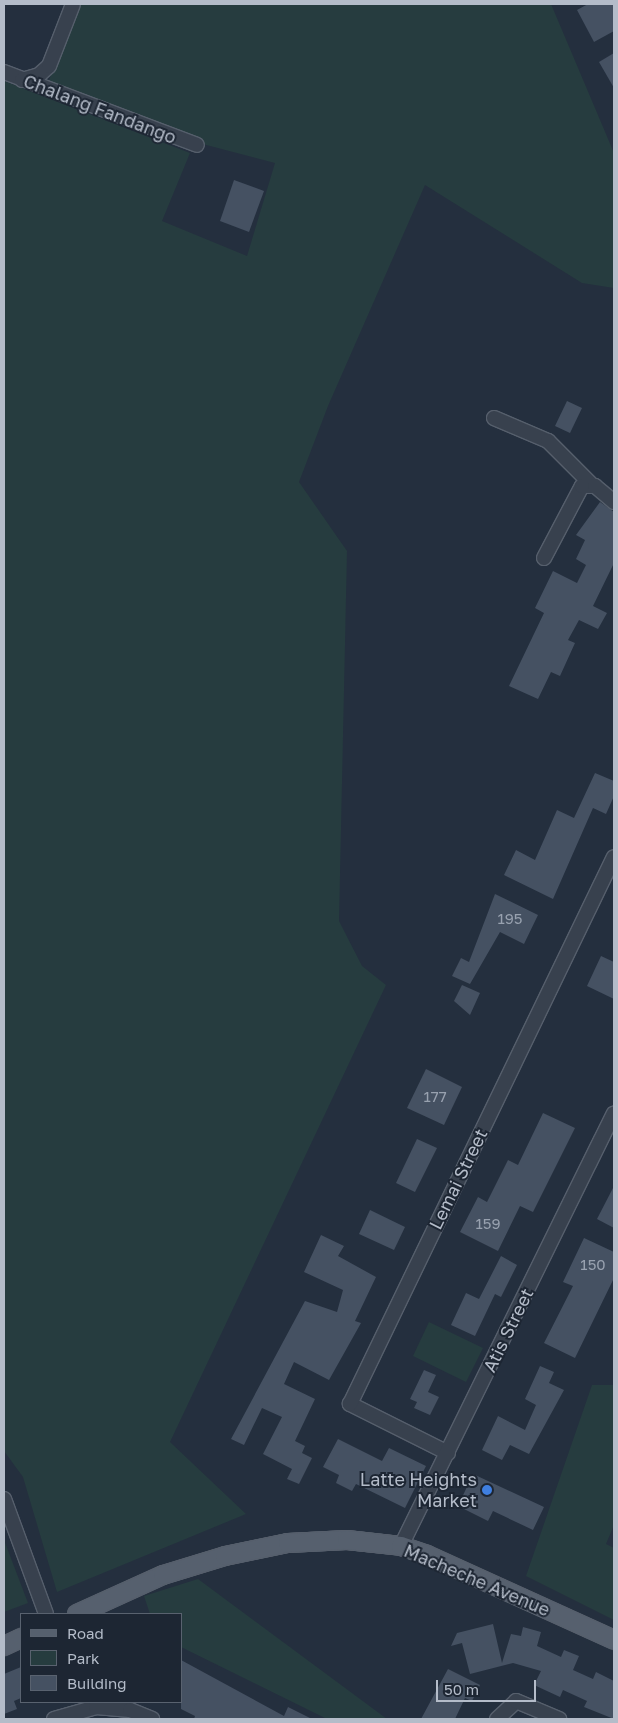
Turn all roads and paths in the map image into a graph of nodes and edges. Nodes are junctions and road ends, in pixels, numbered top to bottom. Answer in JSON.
{"nodes":[{"id":1,"x":73,"y":4,"type":"edge"},
{"id":2,"x":4,"y":72,"type":"edge"},
{"id":3,"x":22,"y":80,"type":"junction"},
{"id":4,"x":197,"y":145,"type":"dead end"},
{"id":5,"x":494,"y":418,"type":"dead end"},
{"id":6,"x":592,"y":485,"type":"junction"},
{"id":7,"x":614,"y":502,"type":"edge"},
{"id":8,"x":544,"y":558,"type":"dead end"},
{"id":9,"x":614,"y":856,"type":"edge"},
{"id":10,"x":614,"y":1114,"type":"edge"},
{"id":11,"x":448,"y":1453,"type":"junction"},
{"id":12,"x":4,"y":1499,"type":"edge"},
{"id":13,"x":401,"y":1546,"type":"junction"},
{"id":14,"x":46,"y":1613,"type":"edge"},
{"id":15,"x":79,"y":1613,"type":"edge"},
{"id":16,"x":20,"y":1638,"type":"edge"},
{"id":17,"x":614,"y":1640,"type":"edge"},
{"id":18,"x":4,"y":1646,"type":"edge"},
{"id":19,"x":54,"y":1719,"type":"edge"},
{"id":20,"x":152,"y":1719,"type":"edge"},
{"id":21,"x":498,"y":1719,"type":"edge"},
{"id":22,"x":560,"y":1719,"type":"edge"}],
"edges":[{"from":1,"to":3,"type":"street"},
{"from":2,"to":3,"type":"street","name":"Chalang Fandango"},
{"from":3,"to":4,"type":"street","name":"Chalang Fandango"},
{"from":5,"to":6,"type":"street"},
{"from":6,"to":7,"type":"street"},
{"from":6,"to":8,"type":"street"},
{"from":9,"to":11,"type":"street","name":"Lemai Street"},
{"from":10,"to":11,"type":"street","name":"Atis Street"},
{"from":11,"to":13,"type":"street","name":"Atis Street"},
{"from":12,"to":14,"type":"street"},
{"from":13,"to":15,"type":"main road","name":"Macheche Avenue"},
{"from":13,"to":17,"type":"main road","name":"Macheche Avenue"},
{"from":16,"to":18,"type":"main road"},
{"from":19,"to":20,"type":"street"},
{"from":21,"to":22,"type":"street"}]}
